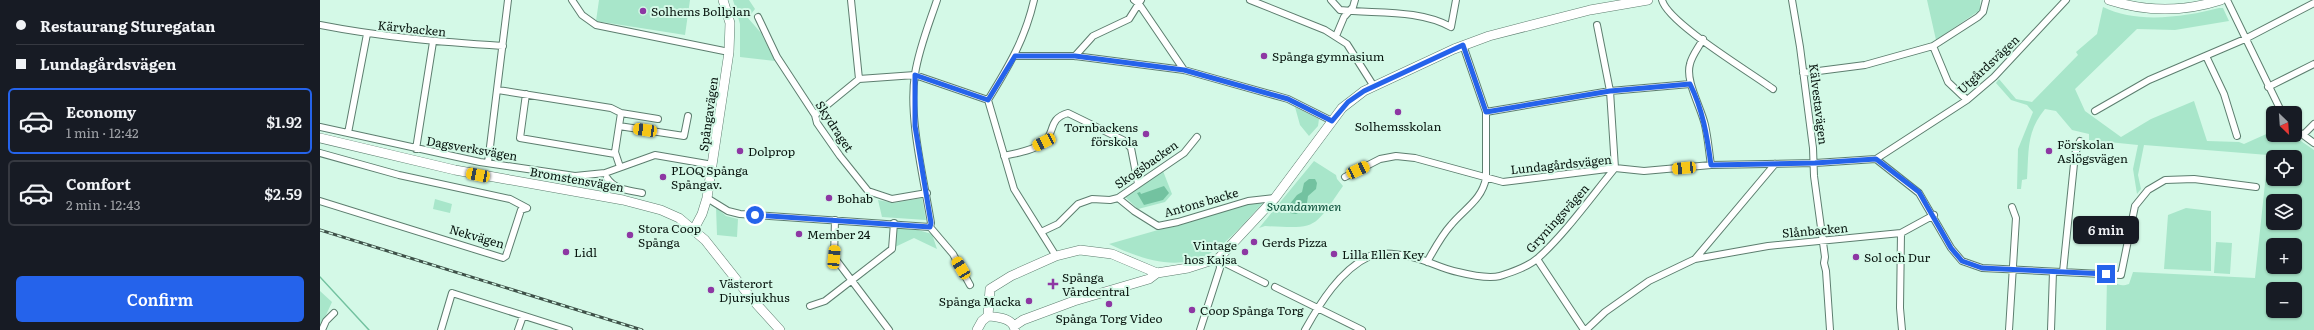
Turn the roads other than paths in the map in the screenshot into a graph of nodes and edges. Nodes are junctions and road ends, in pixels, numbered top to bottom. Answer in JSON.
{"nodes":[{"id":1,"x":508,"y":0,"type":"edge"},
{"id":2,"x":572,"y":0,"type":"edge"},
{"id":3,"x":723,"y":0,"type":"edge"},
{"id":4,"x":851,"y":0,"type":"edge"},
{"id":5,"x":937,"y":0,"type":"edge"},
{"id":6,"x":1034,"y":0,"type":"edge"},
{"id":7,"x":1250,"y":0,"type":"edge"},
{"id":8,"x":1331,"y":0,"type":"edge"},
{"id":9,"x":1356,"y":0,"type":"edge"},
{"id":10,"x":1456,"y":0,"type":"edge"},
{"id":11,"x":1648,"y":0,"type":"edge"},
{"id":12,"x":1662,"y":0,"type":"edge"},
{"id":13,"x":1792,"y":0,"type":"edge"},
{"id":14,"x":1986,"y":0,"type":"edge"},
{"id":15,"x":2066,"y":0,"type":"edge"},
{"id":16,"x":2109,"y":0,"type":"edge"},
{"id":17,"x":2221,"y":0,"type":"edge"},
{"id":18,"x":2227,"y":0,"type":"edge"},
{"id":19,"x":1138,"y":1,"type":"edge"},
{"id":20,"x":1627,"y":2,"type":"edge"},
{"id":21,"x":2314,"y":3,"type":"edge"},
{"id":22,"x":1349,"y":12,"type":"junction"},
{"id":23,"x":758,"y":17,"type":"dead end"},
{"id":24,"x":1597,"y":24,"type":"dead end"},
{"id":25,"x":320,"y":25,"type":"edge"},
{"id":26,"x":367,"y":34,"type":"junction"},
{"id":27,"x":1336,"y":36,"type":"junction"},
{"id":28,"x":1703,"y":39,"type":"junction"},
{"id":29,"x":2245,"y":39,"type":"junction"},
{"id":30,"x":433,"y":42,"type":"junction"},
{"id":31,"x":1463,"y":45,"type":"junction"},
{"id":32,"x":503,"y":46,"type":"junction"},
{"id":33,"x":1933,"y":46,"type":"junction"},
{"id":34,"x":729,"y":52,"type":"junction"},
{"id":35,"x":1015,"y":56,"type":"junction"},
{"id":36,"x":1075,"y":56,"type":"junction"},
{"id":37,"x":2206,"y":56,"type":"junction"},
{"id":38,"x":2314,"y":64,"type":"edge"},
{"id":39,"x":1184,"y":70,"type":"junction"},
{"id":40,"x":1803,"y":73,"type":"junction"},
{"id":41,"x":915,"y":75,"type":"junction"},
{"id":42,"x":859,"y":79,"type":"junction"},
{"id":43,"x":1690,"y":84,"type":"junction"},
{"id":44,"x":1373,"y":85,"type":"junction"},
{"id":45,"x":2268,"y":87,"type":"junction"},
{"id":46,"x":1773,"y":88,"type":"dead end"},
{"id":47,"x":498,"y":90,"type":"junction"},
{"id":48,"x":1610,"y":91,"type":"junction"},
{"id":49,"x":526,"y":94,"type":"junction"},
{"id":50,"x":988,"y":100,"type":"junction"},
{"id":51,"x":1967,"y":100,"type":"junction"},
{"id":52,"x":2278,"y":106,"type":"edge"},
{"id":53,"x":2094,"y":111,"type":"dead end"},
{"id":54,"x":1486,"y":112,"type":"junction"},
{"id":55,"x":621,"y":113,"type":"junction"},
{"id":56,"x":815,"y":115,"type":"junction"},
{"id":57,"x":688,"y":116,"type":"dead end"},
{"id":58,"x":658,"y":119,"type":"dead end"},
{"id":59,"x":1332,"y":121,"type":"junction"},
{"id":60,"x":2314,"y":124,"type":"edge"},
{"id":61,"x":619,"y":126,"type":"junction"},
{"id":62,"x":320,"y":127,"type":"edge"},
{"id":63,"x":348,"y":133,"type":"junction"},
{"id":64,"x":2303,"y":135,"type":"joint"},
{"id":65,"x":2237,"y":136,"type":"dead end"},
{"id":66,"x":1197,"y":137,"type":"dead end"},
{"id":67,"x":320,"y":138,"type":"edge"},
{"id":68,"x":2080,"y":141,"type":"dead end"},
{"id":69,"x":2314,"y":144,"type":"edge"},
{"id":70,"x":416,"y":149,"type":"junction"},
{"id":71,"x":320,"y":153,"type":"edge"},
{"id":72,"x":615,"y":154,"type":"junction"},
{"id":73,"x":1004,"y":156,"type":"junction"},
{"id":74,"x":1876,"y":159,"type":"junction"},
{"id":75,"x":488,"y":163,"type":"junction"},
{"id":76,"x":1815,"y":163,"type":"junction"},
{"id":77,"x":1775,"y":164,"type":"junction"},
{"id":78,"x":713,"y":165,"type":"junction"},
{"id":79,"x":1711,"y":165,"type":"junction"},
{"id":80,"x":620,"y":167,"type":"junction"},
{"id":81,"x":1615,"y":168,"type":"junction"},
{"id":82,"x":1344,"y":177,"type":"dead end"},
{"id":83,"x":607,"y":178,"type":"dead end"},
{"id":84,"x":1486,"y":178,"type":"junction"},
{"id":85,"x":1138,"y":184,"type":"junction"},
{"id":86,"x":2256,"y":187,"type":"dead end"},
{"id":87,"x":642,"y":193,"type":"dead end"},
{"id":88,"x":927,"y":193,"type":"junction"},
{"id":89,"x":707,"y":198,"type":"junction"},
{"id":90,"x":1118,"y":198,"type":"junction"},
{"id":91,"x":1276,"y":198,"type":"junction"},
{"id":92,"x":320,"y":201,"type":"edge"},
{"id":93,"x":2012,"y":207,"type":"dead end"},
{"id":94,"x":1934,"y":215,"type":"junction"},
{"id":95,"x":835,"y":220,"type":"junction"},
{"id":96,"x":894,"y":223,"type":"junction"},
{"id":97,"x":930,"y":227,"type":"junction"},
{"id":98,"x":694,"y":229,"type":"junction"},
{"id":99,"x":1041,"y":232,"type":"junction"},
{"id":100,"x":1900,"y":233,"type":"junction"},
{"id":101,"x":1822,"y":241,"type":"junction"},
{"id":102,"x":1056,"y":256,"type":"junction"},
{"id":103,"x":1219,"y":258,"type":"junction"},
{"id":104,"x":1537,"y":259,"type":"junction"},
{"id":105,"x":1695,"y":259,"type":"junction"},
{"id":106,"x":1426,"y":262,"type":"junction"},
{"id":107,"x":2013,"y":269,"type":"junction"},
{"id":108,"x":2053,"y":272,"type":"junction"},
{"id":109,"x":2063,"y":272,"type":"junction"},
{"id":110,"x":1158,"y":273,"type":"junction"},
{"id":111,"x":851,"y":280,"type":"junction"},
{"id":112,"x":1265,"y":283,"type":"dead end"},
{"id":113,"x":970,"y":285,"type":"dead end"},
{"id":114,"x":1275,"y":287,"type":"dead end"},
{"id":115,"x":810,"y":306,"type":"dead end"},
{"id":116,"x":1317,"y":308,"type":"junction"},
{"id":117,"x":334,"y":313,"type":"dead end"},
{"id":118,"x":524,"y":316,"type":"junction"},
{"id":119,"x":988,"y":316,"type":"junction"},
{"id":120,"x":1015,"y":328,"type":"edge"},
{"id":121,"x":322,"y":330,"type":"edge"},
{"id":122,"x":441,"y":330,"type":"edge"},
{"id":123,"x":518,"y":330,"type":"edge"},
{"id":124,"x":569,"y":330,"type":"edge"},
{"id":125,"x":780,"y":330,"type":"edge"},
{"id":126,"x":889,"y":330,"type":"edge"},
{"id":127,"x":977,"y":330,"type":"edge"},
{"id":128,"x":1200,"y":330,"type":"edge"},
{"id":129,"x":1305,"y":330,"type":"edge"},
{"id":130,"x":1362,"y":330,"type":"edge"},
{"id":131,"x":1585,"y":330,"type":"edge"},
{"id":132,"x":1830,"y":330,"type":"edge"},
{"id":133,"x":1902,"y":330,"type":"edge"},
{"id":134,"x":2010,"y":330,"type":"edge"},
{"id":135,"x":2051,"y":330,"type":"edge"}],
"edges":[{"from":1,"to":32,"type":"street"},
{"from":2,"to":34,"type":"street"},
{"from":3,"to":34,"type":"street","name":"Spångavägen"},
{"from":4,"to":42,"type":"street"},
{"from":5,"to":41,"type":"street"},
{"from":6,"to":35,"type":"street"},
{"from":7,"to":27,"type":"street"},
{"from":8,"to":22,"type":"street"},
{"from":9,"to":22,"type":"street"},
{"from":10,"to":22,"type":"street"},
{"from":11,"to":20,"type":"street"},
{"from":12,"to":28,"type":"street"},
{"from":13,"to":40,"type":"street","name":"Kälvestavägen"},
{"from":14,"to":33,"type":"street"},
{"from":15,"to":51,"type":"street","name":"Utgårdsvägen"},
{"from":16,"to":17,"type":"street"},
{"from":18,"to":29,"type":"street"},
{"from":19,"to":36,"type":"street"},
{"from":19,"to":39,"type":"street"},
{"from":20,"to":31,"type":"street"},
{"from":21,"to":29,"type":"street"},
{"from":22,"to":27,"type":"street"},
{"from":23,"to":56,"type":"street","name":"Skydraget"},
{"from":24,"to":48,"type":"street"},
{"from":25,"to":26,"type":"street","name":"Kärvbacken"},
{"from":26,"to":30,"type":"street","name":"Kärvbacken"},
{"from":26,"to":63,"type":"street"},
{"from":27,"to":44,"type":"street"},
{"from":28,"to":43,"type":"street"},
{"from":28,"to":46,"type":"street"},
{"from":29,"to":37,"type":"street"},
{"from":29,"to":45,"type":"street"},
{"from":30,"to":32,"type":"street","name":"Kärvbacken"},
{"from":30,"to":70,"type":"street"},
{"from":31,"to":44,"type":"street"},
{"from":31,"to":54,"type":"street"},
{"from":32,"to":47,"type":"street"},
{"from":33,"to":40,"type":"street"},
{"from":33,"to":51,"type":"street"},
{"from":34,"to":78,"type":"street","name":"Spångavägen"},
{"from":35,"to":36,"type":"street"},
{"from":35,"to":50,"type":"street"},
{"from":36,"to":39,"type":"street"},
{"from":37,"to":53,"type":"street"},
{"from":37,"to":65,"type":"street"},
{"from":38,"to":45,"type":"street"},
{"from":39,"to":59,"type":"street"},
{"from":40,"to":76,"type":"street","name":"Kälvestavägen"},
{"from":41,"to":42,"type":"street"},
{"from":41,"to":50,"type":"street"},
{"from":41,"to":88,"type":"street"},
{"from":42,"to":56,"type":"street"},
{"from":43,"to":48,"type":"street"},
{"from":43,"to":79,"type":"street"},
{"from":44,"to":59,"type":"street"},
{"from":45,"to":52,"type":"street"},
{"from":47,"to":49,"type":"street"},
{"from":47,"to":75,"type":"street"},
{"from":48,"to":54,"type":"street"},
{"from":48,"to":81,"type":"street"},
{"from":49,"to":55,"type":"street"},
{"from":49,"to":72,"type":"street"},
{"from":50,"to":73,"type":"street"},
{"from":51,"to":74,"type":"street","name":"Utgårdsvägen"},
{"from":54,"to":84,"type":"street"},
{"from":55,"to":58,"type":"street"},
{"from":55,"to":61,"type":"street"},
{"from":56,"to":88,"type":"street","name":"Skydraget"},
{"from":57,"to":61,"type":"street"},
{"from":59,"to":91,"type":"street"},
{"from":60,"to":64,"type":"street"},
{"from":61,"to":72,"type":"street"},
{"from":62,"to":63,"type":"street","name":"Dagsverksvägen"},
{"from":63,"to":70,"type":"street","name":"Dagsverksvägen"},
{"from":64,"to":69,"type":"street"},
{"from":66,"to":85,"type":"street","name":"Skogsbacken"},
{"from":67,"to":98,"type":"street","name":"Bromstensvägen"},
{"from":68,"to":109,"type":"street"},
{"from":70,"to":75,"type":"street","name":"Dagsverksvägen"},
{"from":71,"to":92,"type":"street","name":"Nekvägen"},
{"from":72,"to":80,"type":"street"},
{"from":73,"to":85,"type":"street"},
{"from":73,"to":99,"type":"street"},
{"from":74,"to":76,"type":"street","name":"Lundagårdsvägen"},
{"from":74,"to":94,"type":"street"},
{"from":75,"to":80,"type":"street","name":"Dagsverksvägen"},
{"from":76,"to":77,"type":"street","name":"Lundagårdsvägen"},
{"from":76,"to":101,"type":"street","name":"Kälvestavägen"},
{"from":77,"to":79,"type":"street","name":"Lundagårdsvägen"},
{"from":77,"to":105,"type":"street"},
{"from":78,"to":80,"type":"street","name":"Dagsverksvägen"},
{"from":78,"to":89,"type":"street","name":"Spångavägen"},
{"from":79,"to":81,"type":"street","name":"Lundagårdsvägen"},
{"from":81,"to":84,"type":"street","name":"Lundagårdsvägen"},
{"from":81,"to":104,"type":"street","name":"Gryningsvägen"},
{"from":82,"to":84,"type":"street","name":"Lundagårdsvägen"},
{"from":83,"to":87,"type":"street"},
{"from":84,"to":106,"type":"street"},
{"from":85,"to":90,"type":"street","name":"Skogsbacken"},
{"from":86,"to":109,"type":"street"},
{"from":88,"to":97,"type":"street"},
{"from":89,"to":95,"type":"street"},
{"from":89,"to":98,"type":"street","name":"Spångavägen"},
{"from":90,"to":91,"type":"street","name":"Antons backe"},
{"from":90,"to":99,"type":"street","name":"Skogsbacken"},
{"from":91,"to":103,"type":"street"},
{"from":93,"to":107,"type":"street"},
{"from":94,"to":100,"type":"street","name":"Slånbacken"},
{"from":94,"to":107,"type":"street"},
{"from":95,"to":96,"type":"street"},
{"from":95,"to":111,"type":"street"},
{"from":96,"to":97,"type":"street"},
{"from":96,"to":111,"type":"street"},
{"from":97,"to":113,"type":"street"},
{"from":98,"to":125,"type":"street","name":"Bromstensvägen"},
{"from":99,"to":102,"type":"street"},
{"from":100,"to":101,"type":"street","name":"Slånbacken"},
{"from":100,"to":133,"type":"street"},
{"from":101,"to":105,"type":"street","name":"Slånbacken"},
{"from":101,"to":132,"type":"street","name":"Kälvestavägen"},
{"from":102,"to":110,"type":"street"},
{"from":102,"to":119,"type":"street"},
{"from":103,"to":110,"type":"street"},
{"from":103,"to":112,"type":"street"},
{"from":103,"to":128,"type":"street"},
{"from":104,"to":106,"type":"street","name":"Gryningsvägen"},
{"from":104,"to":131,"type":"street"},
{"from":105,"to":131,"type":"street"},
{"from":106,"to":116,"type":"street","name":"Gryningsvägen"},
{"from":107,"to":108,"type":"street"},
{"from":107,"to":134,"type":"street"},
{"from":108,"to":109,"type":"street"},
{"from":108,"to":135,"type":"street"},
{"from":110,"to":120,"type":"street"},
{"from":111,"to":115,"type":"street"},
{"from":111,"to":126,"type":"street"},
{"from":114,"to":116,"type":"street"},
{"from":116,"to":129,"type":"street","name":"Gryningsvägen"},
{"from":116,"to":130,"type":"street"},
{"from":117,"to":121,"type":"street"},
{"from":118,"to":122,"type":"street"},
{"from":118,"to":123,"type":"street"},
{"from":118,"to":124,"type":"street"},
{"from":119,"to":120,"type":"street"},
{"from":119,"to":127,"type":"street"}]}
